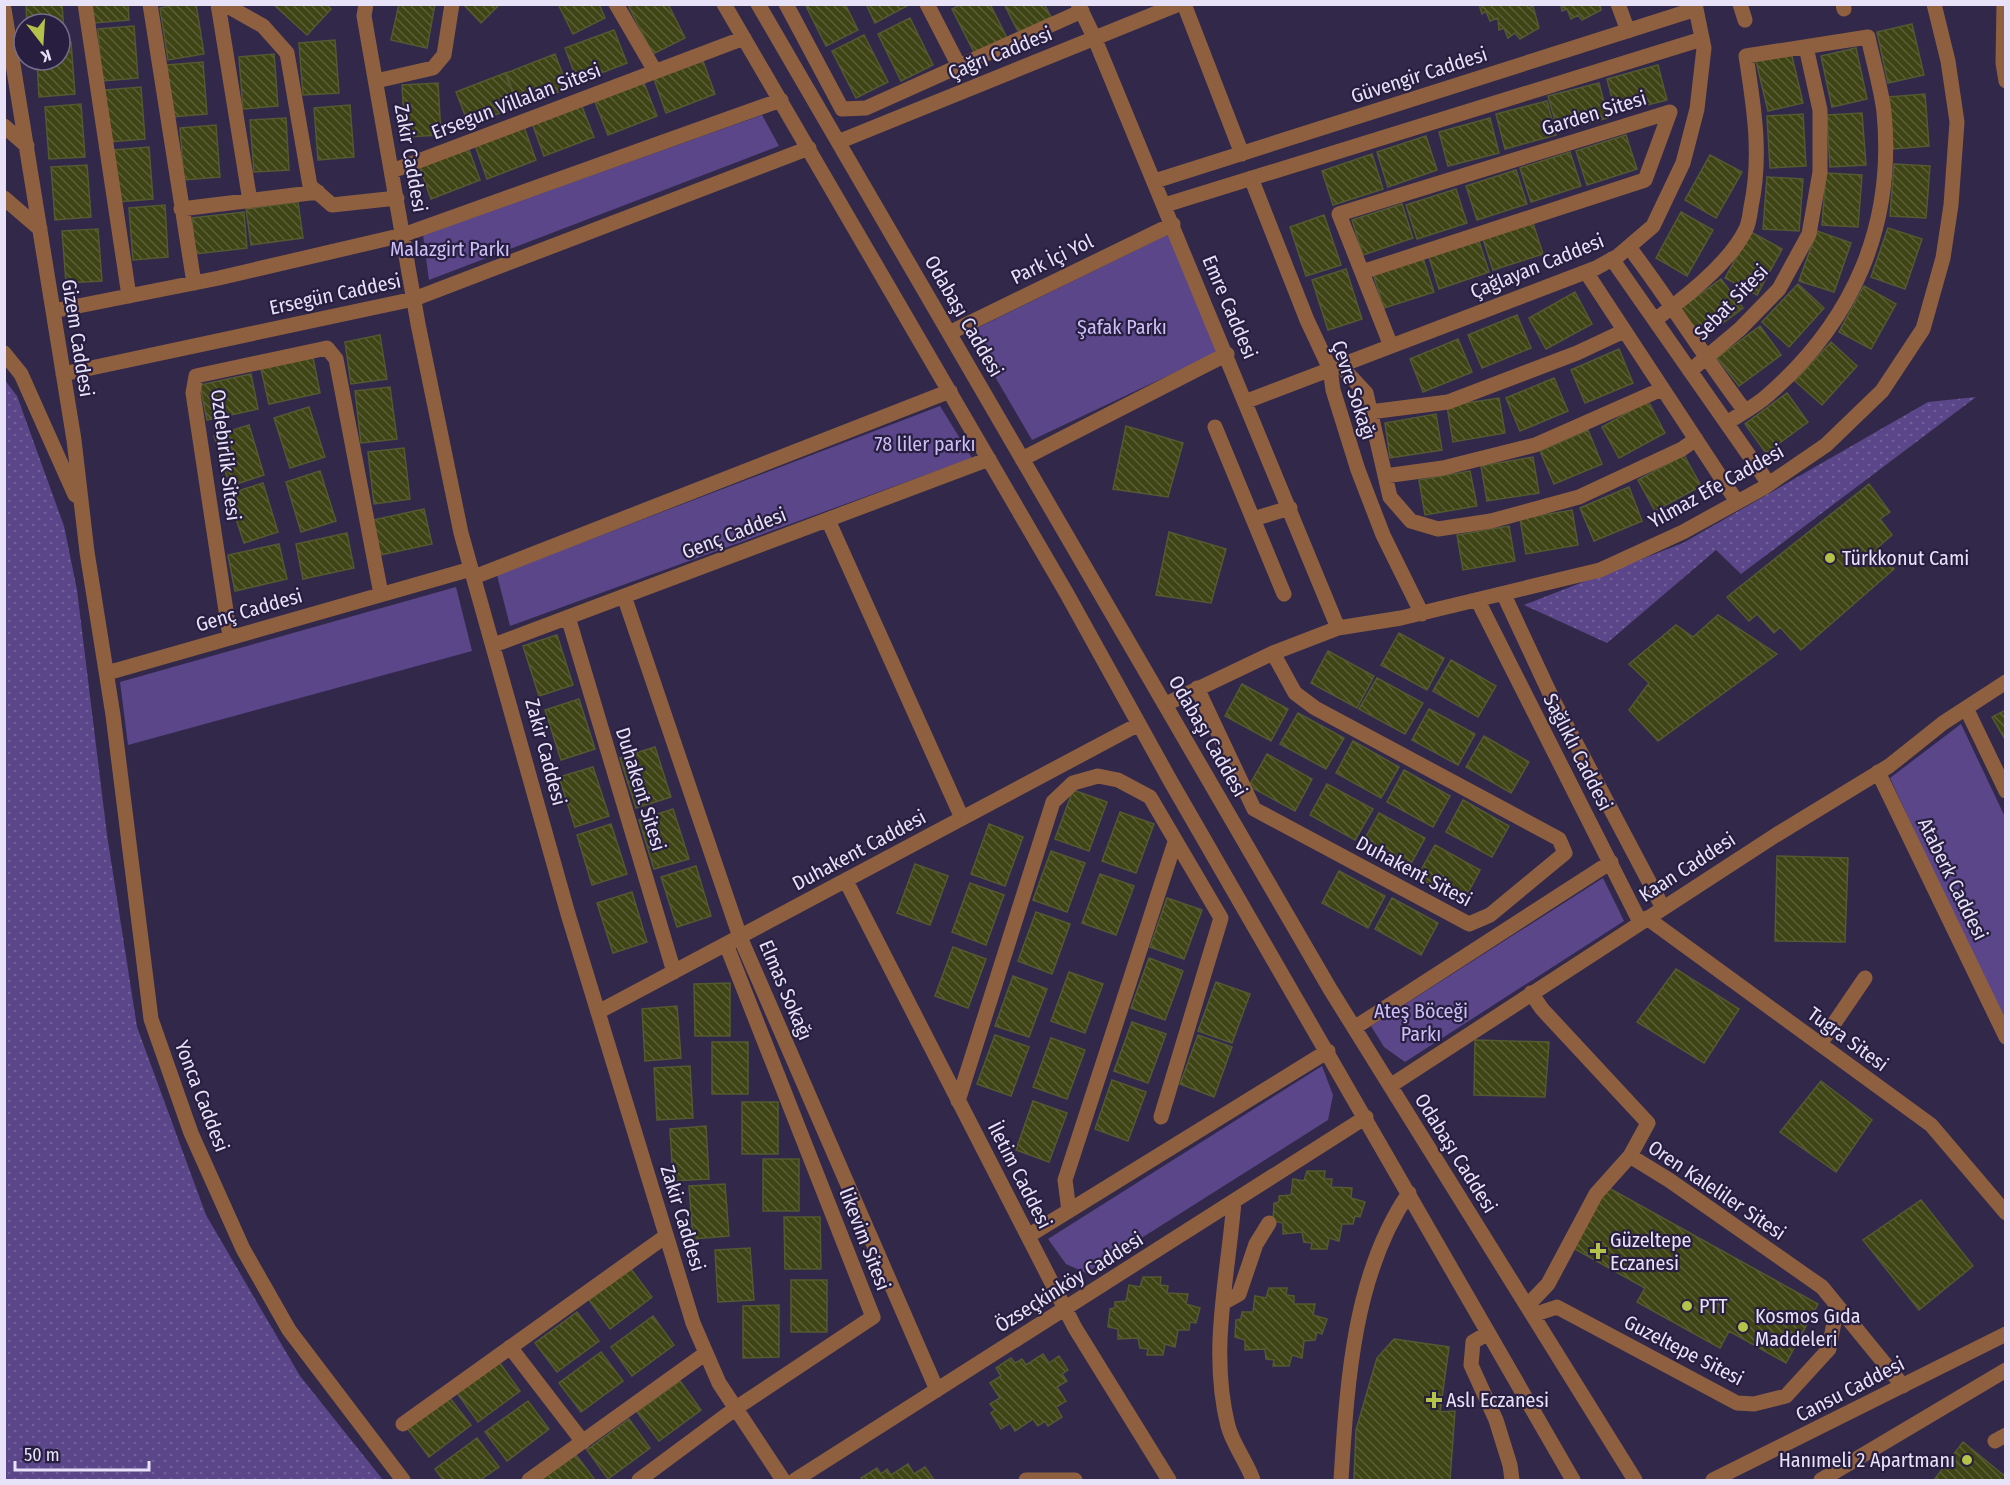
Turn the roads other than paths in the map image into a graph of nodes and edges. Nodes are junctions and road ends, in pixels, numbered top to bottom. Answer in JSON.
{"nodes":[{"id":1,"x":85,"y":4,"type":"edge"},
{"id":2,"x":150,"y":4,"type":"edge"},
{"id":3,"x":218,"y":4,"type":"edge"},
{"id":4,"x":224,"y":4,"type":"edge"},
{"id":5,"x":366,"y":4,"type":"edge"},
{"id":6,"x":452,"y":4,"type":"edge"},
{"id":7,"x":615,"y":4,"type":"edge"},
{"id":8,"x":724,"y":4,"type":"edge"},
{"id":9,"x":758,"y":4,"type":"edge"},
{"id":10,"x":786,"y":4,"type":"edge"},
{"id":11,"x":927,"y":4,"type":"edge"},
{"id":12,"x":1179,"y":4,"type":"edge"},
{"id":13,"x":1184,"y":4,"type":"edge"},
{"id":14,"x":1618,"y":4,"type":"edge"},
{"id":15,"x":1740,"y":4,"type":"edge"},
{"id":16,"x":1934,"y":4,"type":"edge"},
{"id":17,"x":2004,"y":4,"type":"edge"},
{"id":18,"x":1695,"y":7,"type":"edge"},
{"id":19,"x":1080,"y":8,"type":"edge"},
{"id":20,"x":4,"y":9,"type":"edge"},
{"id":21,"x":1745,"y":20,"type":"dead end"},
{"id":22,"x":1628,"y":30,"type":"junction"},
{"id":23,"x":1094,"y":37,"type":"junction"},
{"id":24,"x":744,"y":38,"type":"junction"},
{"id":25,"x":1702,"y":39,"type":"junction"},
{"id":26,"x":1806,"y":47,"type":"junction"},
{"id":27,"x":8,"y":51,"type":"edge"},
{"id":28,"x":959,"y":66,"type":"junction"},
{"id":29,"x":655,"y":71,"type":"junction"},
{"id":30,"x":376,"y":81,"type":"junction"},
{"id":31,"x":2006,"y":81,"type":"edge"},
{"id":32,"x":781,"y":100,"type":"junction"},
{"id":33,"x":4,"y":126,"type":"edge"},
{"id":34,"x":838,"y":142,"type":"junction"},
{"id":35,"x":27,"y":146,"type":"junction"},
{"id":36,"x":809,"y":148,"type":"junction"},
{"id":37,"x":1242,"y":154,"type":"junction"},
{"id":38,"x":392,"y":171,"type":"junction"},
{"id":39,"x":1251,"y":178,"type":"junction"},
{"id":40,"x":1155,"y":182,"type":"junction"},
{"id":41,"x":318,"y":192,"type":"junction"},
{"id":42,"x":4,"y":198,"type":"edge"},
{"id":43,"x":397,"y":198,"type":"junction"},
{"id":44,"x":250,"y":201,"type":"junction"},
{"id":45,"x":1165,"y":204,"type":"junction"},
{"id":46,"x":181,"y":209,"type":"junction"},
{"id":47,"x":1173,"y":224,"type":"junction"},
{"id":48,"x":40,"y":229,"type":"junction"},
{"id":49,"x":403,"y":235,"type":"junction"},
{"id":50,"x":1629,"y":247,"type":"junction"},
{"id":51,"x":1612,"y":259,"type":"junction"},
{"id":52,"x":1362,"y":272,"type":"junction"},
{"id":53,"x":1586,"y":272,"type":"junction"},
{"id":54,"x":194,"y":283,"type":"junction"},
{"id":55,"x":129,"y":296,"type":"junction"},
{"id":56,"x":414,"y":299,"type":"junction"},
{"id":57,"x":1674,"y":306,"type":"junction"},
{"id":58,"x":53,"y":311,"type":"junction"},
{"id":59,"x":1655,"y":320,"type":"junction"},
{"id":60,"x":1624,"y":331,"type":"junction"},
{"id":61,"x":949,"y":333,"type":"junction"},
{"id":62,"x":1391,"y":346,"type":"junction"},
{"id":63,"x":4,"y":353,"type":"edge"},
{"id":64,"x":1227,"y":354,"type":"junction"},
{"id":65,"x":1706,"y":359,"type":"junction"},
{"id":66,"x":1334,"y":368,"type":"junction"},
{"id":67,"x":1690,"y":370,"type":"junction"},
{"id":68,"x":63,"y":374,"type":"junction"},
{"id":69,"x":1662,"y":388,"type":"junction"},
{"id":70,"x":950,"y":391,"type":"junction"},
{"id":71,"x":1247,"y":401,"type":"junction"},
{"id":72,"x":1745,"y":411,"type":"junction"},
{"id":73,"x":1370,"y":412,"type":"junction"},
{"id":74,"x":1727,"y":423,"type":"junction"},
{"id":75,"x":1215,"y":427,"type":"dead end"},
{"id":76,"x":1696,"y":439,"type":"junction"},
{"id":77,"x":990,"y":459,"type":"junction"},
{"id":78,"x":1022,"y":459,"type":"junction"},
{"id":79,"x":1385,"y":476,"type":"junction"},
{"id":80,"x":1769,"y":484,"type":"junction"},
{"id":81,"x":1737,"y":502,"type":"junction"},
{"id":82,"x":1290,"y":508,"type":"junction"},
{"id":83,"x":82,"y":510,"type":"junction"},
{"id":84,"x":1253,"y":519,"type":"junction"},
{"id":85,"x":828,"y":520,"type":"junction"},
{"id":86,"x":473,"y":573,"type":"junction"},
{"id":87,"x":381,"y":594,"type":"junction"},
{"id":88,"x":1284,"y":594,"type":"dead end"},
{"id":89,"x":624,"y":596,"type":"junction"},
{"id":90,"x":1504,"y":596,"type":"junction"},
{"id":91,"x":1478,"y":601,"type":"junction"},
{"id":92,"x":1422,"y":614,"type":"junction"},
{"id":93,"x":568,"y":617,"type":"junction"},
{"id":94,"x":1338,"y":628,"type":"junction"},
{"id":95,"x":230,"y":637,"type":"junction"},
{"id":96,"x":494,"y":645,"type":"junction"},
{"id":97,"x":1273,"y":653,"type":"junction"},
{"id":98,"x":107,"y":673,"type":"junction"},
{"id":99,"x":2006,"y":682,"type":"edge"},
{"id":100,"x":1197,"y":688,"type":"junction"},
{"id":101,"x":1166,"y":704,"type":"junction"},
{"id":102,"x":1966,"y":708,"type":"junction"},
{"id":103,"x":1139,"y":724,"type":"junction"},
{"id":104,"x":1878,"y":772,"type":"junction"},
{"id":105,"x":2006,"y":791,"type":"edge"},
{"id":106,"x":962,"y":818,"type":"junction"},
{"id":107,"x":1175,"y":842,"type":"junction"},
{"id":108,"x":1611,"y":862,"type":"junction"},
{"id":109,"x":846,"y":881,"type":"junction"},
{"id":110,"x":1663,"y":908,"type":"junction"},
{"id":111,"x":1644,"y":920,"type":"junction"},
{"id":112,"x":740,"y":937,"type":"junction"},
{"id":113,"x":726,"y":944,"type":"junction"},
{"id":114,"x":675,"y":972,"type":"junction"},
{"id":115,"x":1865,"y":978,"type":"dead end"},
{"id":116,"x":1531,"y":993,"type":"junction"},
{"id":117,"x":598,"y":1012,"type":"junction"},
{"id":118,"x":1354,"y":1028,"type":"junction"},
{"id":119,"x":2006,"y":1037,"type":"edge"},
{"id":120,"x":1820,"y":1044,"type":"junction"},
{"id":121,"x":1328,"y":1051,"type":"junction"},
{"id":122,"x":1390,"y":1086,"type":"junction"},
{"id":123,"x":958,"y":1101,"type":"junction"},
{"id":124,"x":1161,"y":1117,"type":"dead end"},
{"id":125,"x":1366,"y":1117,"type":"junction"},
{"id":126,"x":1630,"y":1156,"type":"junction"},
{"id":127,"x":1409,"y":1193,"type":"junction"},
{"id":128,"x":1234,"y":1201,"type":"junction"},
{"id":129,"x":1069,"y":1211,"type":"junction"},
{"id":130,"x":2006,"y":1213,"type":"edge"},
{"id":131,"x":1269,"y":1223,"type":"dead end"},
{"id":132,"x":666,"y":1236,"type":"junction"},
{"id":133,"x":1028,"y":1236,"type":"junction"},
{"id":134,"x":1223,"y":1303,"type":"junction"},
{"id":135,"x":1837,"y":1306,"type":"junction"},
{"id":136,"x":1065,"y":1309,"type":"junction"},
{"id":137,"x":1530,"y":1311,"type":"junction"},
{"id":138,"x":1488,"y":1333,"type":"junction"},
{"id":139,"x":2006,"y":1334,"type":"edge"},
{"id":140,"x":510,"y":1347,"type":"junction"},
{"id":141,"x":706,"y":1353,"type":"junction"},
{"id":142,"x":2006,"y":1370,"type":"edge"},
{"id":143,"x":1903,"y":1386,"type":"junction"},
{"id":144,"x":937,"y":1390,"type":"junction"},
{"id":145,"x":736,"y":1408,"type":"junction"},
{"id":146,"x":403,"y":1424,"type":"dead end"},
{"id":147,"x":583,"y":1442,"type":"junction"},
{"id":148,"x":403,"y":1480,"type":"edge"},
{"id":149,"x":529,"y":1480,"type":"edge"},
{"id":150,"x":639,"y":1480,"type":"edge"},
{"id":151,"x":783,"y":1480,"type":"edge"},
{"id":152,"x":795,"y":1480,"type":"edge"},
{"id":153,"x":1026,"y":1480,"type":"edge"},
{"id":154,"x":1075,"y":1480,"type":"edge"},
{"id":155,"x":1169,"y":1480,"type":"edge"},
{"id":156,"x":1253,"y":1480,"type":"edge"},
{"id":157,"x":1341,"y":1480,"type":"edge"},
{"id":158,"x":1512,"y":1480,"type":"edge"},
{"id":159,"x":1573,"y":1480,"type":"edge"},
{"id":160,"x":1635,"y":1480,"type":"edge"},
{"id":161,"x":1713,"y":1480,"type":"edge"},
{"id":162,"x":1821,"y":1480,"type":"edge"}],
"edges":[{"from":1,"to":55,"type":"street"},
{"from":2,"to":46,"type":"street"},
{"from":3,"to":44,"type":"street"},
{"from":4,"to":41,"type":"street"},
{"from":5,"to":30,"type":"street","name":"Zakir Caddesi"},
{"from":6,"to":30,"type":"street"},
{"from":7,"to":29,"type":"street"},
{"from":8,"to":24,"type":"street"},
{"from":9,"to":34,"type":"street","name":"Odabaşı Caddesi"},
{"from":10,"to":28,"type":"street"},
{"from":11,"to":28,"type":"street"},
{"from":12,"to":23,"type":"street","name":"Çağrı Caddesi"},
{"from":13,"to":37,"type":"street"},
{"from":14,"to":22,"type":"street"},
{"from":15,"to":21,"type":"street"},
{"from":16,"to":80,"type":"street","name":"Yılmaz Efe Caddesi"},
{"from":17,"to":31,"type":"street"},
{"from":18,"to":22,"type":"street","name":"Güvengir Caddesi"},
{"from":18,"to":25,"type":"street","name":"Çağlayan Caddesi"},
{"from":19,"to":23,"type":"street","name":"Emre Caddesi"},
{"from":19,"to":28,"type":"street"},
{"from":20,"to":27,"type":"street","name":"Gizem Caddesi"},
{"from":22,"to":37,"type":"street","name":"Güvengir Caddesi"},
{"from":23,"to":34,"type":"street","name":"Çağrı Caddesi"},
{"from":23,"to":40,"type":"street","name":"Emre Caddesi"},
{"from":24,"to":29,"type":"street","name":"Ersegun Villalan Sitesi"},
{"from":24,"to":32,"type":"street"},
{"from":25,"to":39,"type":"street"},
{"from":25,"to":50,"type":"street","name":"Çağlayan Caddesi"},
{"from":26,"to":57,"type":"street","name":"Sebat Sitesi"},
{"from":26,"to":65,"type":"street","name":"Sebat Sitesi"},
{"from":26,"to":72,"type":"street","name":"Sebat Sitesi"},
{"from":27,"to":35,"type":"street","name":"Gizem Caddesi"},
{"from":29,"to":38,"type":"street","name":"Ersegun Villalan Sitesi"},
{"from":30,"to":38,"type":"street","name":"Zakir Caddesi"},
{"from":32,"to":36,"type":"street"},
{"from":32,"to":49,"type":"street","name":"Ersegün Caddesi"},
{"from":33,"to":35,"type":"street"},
{"from":34,"to":61,"type":"street","name":"Odabaşı Caddesi"},
{"from":35,"to":48,"type":"street","name":"Gizem Caddesi"},
{"from":36,"to":56,"type":"street","name":"Ersegün Caddesi"},
{"from":36,"to":70,"type":"street"},
{"from":37,"to":40,"type":"street","name":"Güvengir Caddesi"},
{"from":38,"to":43,"type":"street","name":"Zakir Caddesi"},
{"from":39,"to":45,"type":"street"},
{"from":39,"to":66,"type":"street","name":"Çevre Sokağı"},
{"from":40,"to":45,"type":"street","name":"Emre Caddesi"},
{"from":41,"to":43,"type":"street"},
{"from":41,"to":44,"type":"street"},
{"from":42,"to":48,"type":"street"},
{"from":43,"to":49,"type":"street","name":"Zakir Caddesi"},
{"from":44,"to":46,"type":"street"},
{"from":45,"to":47,"type":"street","name":"Emre Caddesi"},
{"from":46,"to":54,"type":"street"},
{"from":47,"to":61,"type":"street","name":"Park İçi Yol"},
{"from":47,"to":64,"type":"street","name":"Emre Caddesi"},
{"from":48,"to":58,"type":"street","name":"Gizem Caddesi"},
{"from":49,"to":54,"type":"street","name":"Ersegün Caddesi"},
{"from":49,"to":56,"type":"street","name":"Zakir Caddesi"},
{"from":50,"to":51,"type":"street","name":"Çağlayan Caddesi"},
{"from":50,"to":57,"type":"street"},
{"from":51,"to":53,"type":"street","name":"Çağlayan Caddesi"},
{"from":51,"to":59,"type":"street"},
{"from":52,"to":52,"type":"street","name":"Garden Sitesi"},
{"from":52,"to":62,"type":"street","name":"Garden Sitesi"},
{"from":53,"to":60,"type":"street"},
{"from":53,"to":62,"type":"street","name":"Çağlayan Caddesi"},
{"from":54,"to":55,"type":"street","name":"Ersegün Caddesi"},
{"from":55,"to":58,"type":"street","name":"Ersegün Caddesi"},
{"from":56,"to":68,"type":"street","name":"Ersegün Caddesi"},
{"from":56,"to":86,"type":"street","name":"Zakir Caddesi"},
{"from":57,"to":59,"type":"street","name":"Sebat Sitesi"},
{"from":57,"to":65,"type":"street"},
{"from":58,"to":68,"type":"street","name":"Gizem Caddesi"},
{"from":59,"to":67,"type":"street"},
{"from":60,"to":69,"type":"street"},
{"from":60,"to":73,"type":"street"},
{"from":61,"to":78,"type":"street","name":"Odabaşı Caddesi"},
{"from":62,"to":66,"type":"street","name":"Çağlayan Caddesi"},
{"from":63,"to":83,"type":"street"},
{"from":64,"to":71,"type":"street","name":"Emre Caddesi"},
{"from":64,"to":78,"type":"street"},
{"from":65,"to":67,"type":"street","name":"Sebat Sitesi"},
{"from":65,"to":72,"type":"street"},
{"from":66,"to":71,"type":"street","name":"Çağlayan Caddesi"},
{"from":66,"to":73,"type":"street"},
{"from":66,"to":92,"type":"street","name":"Çevre Sokağı"},
{"from":67,"to":74,"type":"street"},
{"from":68,"to":83,"type":"street","name":"Gizem Caddesi"},
{"from":69,"to":76,"type":"street"},
{"from":69,"to":79,"type":"street"},
{"from":70,"to":77,"type":"street"},
{"from":70,"to":86,"type":"street","name":"Genç Caddesi"},
{"from":71,"to":82,"type":"street","name":"Emre Caddesi"},
{"from":72,"to":74,"type":"street","name":"Sebat Sitesi"},
{"from":73,"to":79,"type":"street"},
{"from":74,"to":80,"type":"street"},
{"from":75,"to":84,"type":"street"},
{"from":76,"to":79,"type":"street"},
{"from":76,"to":81,"type":"street"},
{"from":77,"to":85,"type":"street","name":"Genç Caddesi"},
{"from":77,"to":103,"type":"street"},
{"from":78,"to":101,"type":"street","name":"Odabaşı Caddesi"},
{"from":80,"to":81,"type":"street","name":"Yılmaz Efe Caddesi"},
{"from":81,"to":90,"type":"street","name":"Yılmaz Efe Caddesi"},
{"from":82,"to":84,"type":"street"},
{"from":82,"to":94,"type":"street","name":"Emre Caddesi"},
{"from":83,"to":98,"type":"street","name":"Gizem Caddesi"},
{"from":84,"to":88,"type":"street"},
{"from":85,"to":89,"type":"street","name":"Genç Caddesi"},
{"from":85,"to":106,"type":"street"},
{"from":86,"to":87,"type":"street","name":"Genç Caddesi"},
{"from":86,"to":96,"type":"street","name":"Zakir Caddesi"},
{"from":87,"to":95,"type":"street","name":"Genç Caddesi"},
{"from":87,"to":95,"type":"street","name":"Ozdebirlik Sitesi"},
{"from":89,"to":93,"type":"street","name":"Genç Caddesi"},
{"from":89,"to":112,"type":"street","name":"Elmas Sokağı"},
{"from":90,"to":91,"type":"street","name":"Yılmaz Efe Caddesi"},
{"from":90,"to":110,"type":"street","name":"Sağlıklı Caddesi"},
{"from":91,"to":92,"type":"street","name":"Yılmaz Efe Caddesi"},
{"from":91,"to":108,"type":"street","name":"Sağlıklı Caddesi"},
{"from":92,"to":94,"type":"street","name":"Yılmaz Efe Caddesi"},
{"from":93,"to":96,"type":"street","name":"Genç Caddesi"},
{"from":93,"to":114,"type":"street","name":"Duhakent Sitesi"},
{"from":94,"to":97,"type":"street","name":"Yılmaz Efe Caddesi"},
{"from":95,"to":98,"type":"street","name":"Genç Caddesi"},
{"from":96,"to":117,"type":"street","name":"Zakir Caddesi"},
{"from":97,"to":100,"type":"street","name":"Yılmaz Efe Caddesi"},
{"from":97,"to":100,"type":"street","name":"Duhakent Sitesi"},
{"from":98,"to":148,"type":"street","name":"Yonca Caddesi"},
{"from":99,"to":102,"type":"street","name":"Kaan Caddesi"},
{"from":100,"to":101,"type":"street","name":"Yılmaz Efe Caddesi"},
{"from":101,"to":118,"type":"street","name":"Odabaşı Caddesi"},
{"from":102,"to":104,"type":"street","name":"Kaan Caddesi"},
{"from":102,"to":105,"type":"street"},
{"from":103,"to":106,"type":"street","name":"Duhakent Caddesi"},
{"from":103,"to":121,"type":"street"},
{"from":104,"to":110,"type":"street","name":"Kaan Caddesi"},
{"from":104,"to":119,"type":"street","name":"Ataberk Caddesi"},
{"from":106,"to":109,"type":"street","name":"Duhakent Caddesi"},
{"from":107,"to":123,"type":"street"},
{"from":107,"to":124,"type":"street"},
{"from":107,"to":129,"type":"street"},
{"from":108,"to":111,"type":"street","name":"Sağlıklı Caddesi"},
{"from":108,"to":118,"type":"street"},
{"from":109,"to":112,"type":"street","name":"Duhakent Caddesi"},
{"from":109,"to":123,"type":"street","name":"İletim Caddesi"},
{"from":110,"to":111,"type":"street","name":"Kaan Caddesi"},
{"from":111,"to":116,"type":"street","name":"Kaan Caddesi"},
{"from":111,"to":120,"type":"street","name":"Tugra Sitesi"},
{"from":112,"to":113,"type":"street","name":"Duhakent Caddesi"},
{"from":112,"to":144,"type":"street","name":"Elmas Sokağı"},
{"from":113,"to":114,"type":"street","name":"Duhakent Caddesi"},
{"from":113,"to":145,"type":"street","name":"likevim Sitesi"},
{"from":114,"to":117,"type":"street","name":"Duhakent Caddesi"},
{"from":115,"to":120,"type":"street"},
{"from":116,"to":122,"type":"street","name":"Kaan Caddesi"},
{"from":116,"to":126,"type":"street","name":"Oren Kaleliler Sitesi"},
{"from":117,"to":132,"type":"street","name":"Zakir Caddesi"},
{"from":118,"to":122,"type":"street","name":"Odabaşı Caddesi"},
{"from":120,"to":130,"type":"street","name":"Tugra Sitesi"},
{"from":121,"to":125,"type":"street"},
{"from":121,"to":129,"type":"street"},
{"from":122,"to":137,"type":"street","name":"Odabaşı Caddesi"},
{"from":123,"to":133,"type":"street","name":"İletim Caddesi"},
{"from":125,"to":127,"type":"street"},
{"from":125,"to":128,"type":"street","name":"Özseçkinköy Caddesi"},
{"from":126,"to":135,"type":"street","name":"Oren Kaleliler Sitesi"},
{"from":126,"to":137,"type":"street"},
{"from":127,"to":138,"type":"street"},
{"from":127,"to":157,"type":"street"},
{"from":128,"to":134,"type":"street"},
{"from":128,"to":136,"type":"street","name":"Özseçkinköy Caddesi"},
{"from":129,"to":133,"type":"street"},
{"from":131,"to":134,"type":"street"},
{"from":132,"to":140,"type":"street"},
{"from":132,"to":141,"type":"street","name":"Zakir Caddesi"},
{"from":133,"to":136,"type":"street","name":"İletim Caddesi"},
{"from":134,"to":156,"type":"street"},
{"from":135,"to":137,"type":"street","name":"Guzeltepe Sitesi"},
{"from":135,"to":143,"type":"street","name":"Oren Kaleliler Sitesi"},
{"from":136,"to":144,"type":"street","name":"Özseçkinköy Caddesi"},
{"from":136,"to":155,"type":"street","name":"İletim Caddesi"},
{"from":137,"to":160,"type":"street","name":"Odabaşı Caddesi"},
{"from":138,"to":158,"type":"street"},
{"from":138,"to":159,"type":"street"},
{"from":139,"to":143,"type":"street","name":"Cansu Caddesi"},
{"from":140,"to":146,"type":"street"},
{"from":140,"to":147,"type":"street"},
{"from":141,"to":145,"type":"street","name":"Zakir Caddesi"},
{"from":141,"to":147,"type":"street"},
{"from":142,"to":162,"type":"street"},
{"from":143,"to":161,"type":"street","name":"Cansu Caddesi"},
{"from":144,"to":152,"type":"street","name":"Özseçkinköy Caddesi"},
{"from":145,"to":150,"type":"street","name":"likevim Sitesi"},
{"from":145,"to":151,"type":"street","name":"Zakir Caddesi"},
{"from":147,"to":149,"type":"street"},
{"from":153,"to":154,"type":"street"}]}
